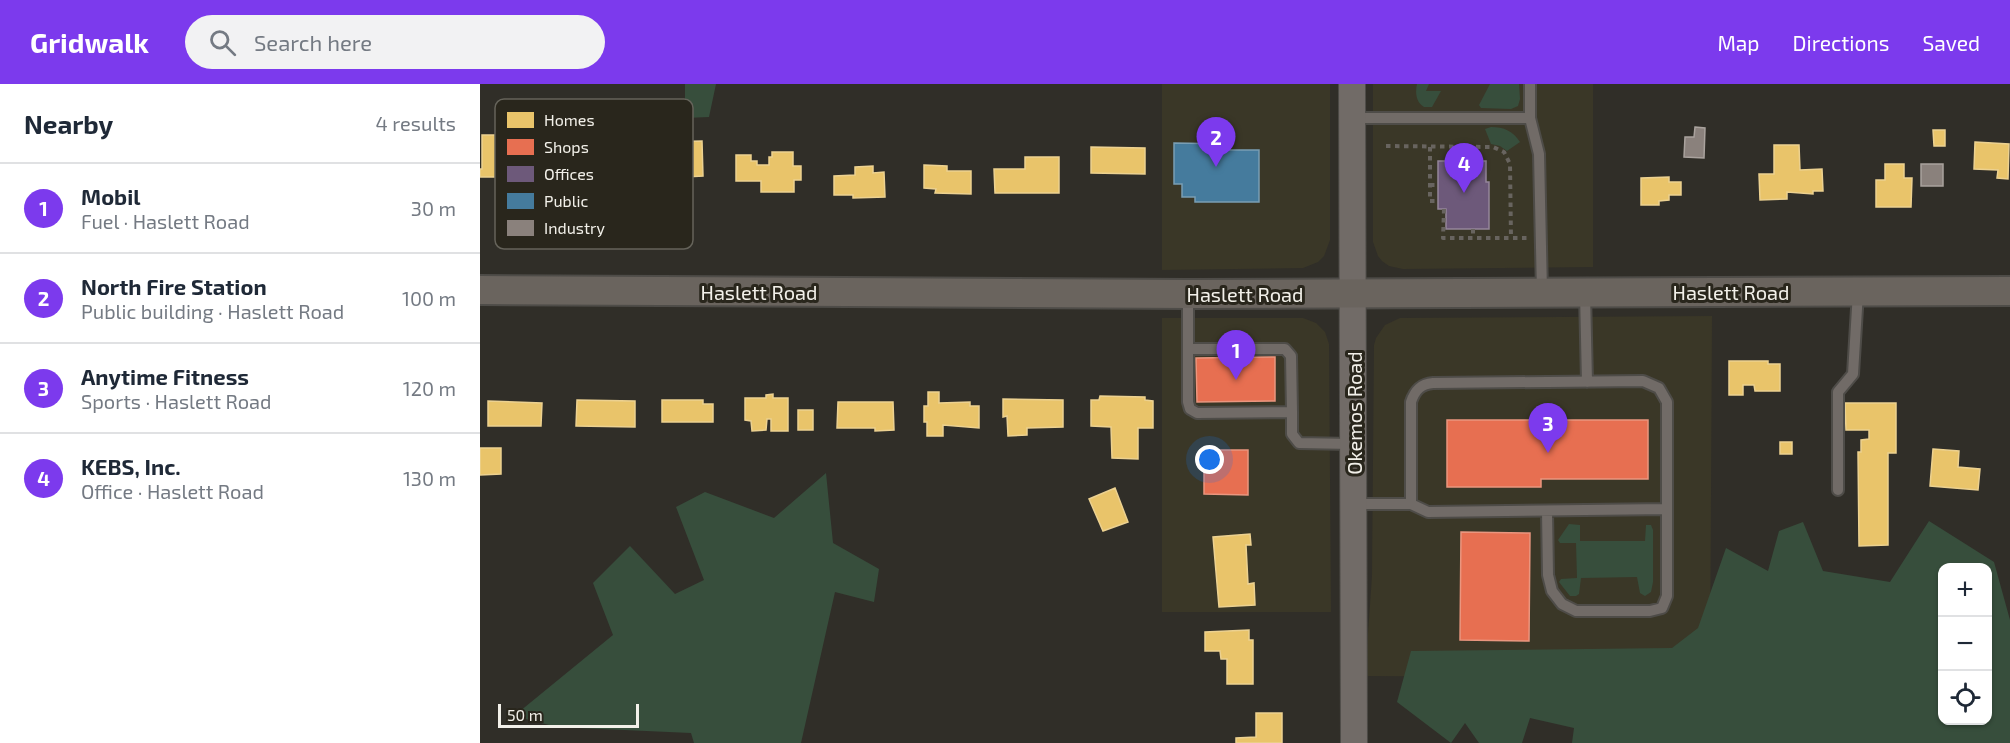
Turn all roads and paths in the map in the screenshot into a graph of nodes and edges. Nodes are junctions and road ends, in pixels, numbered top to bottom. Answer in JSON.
{"nodes":[{"id":1,"x":1352,"y":84,"type":"edge"},
{"id":2,"x":1530,"y":84,"type":"edge"},
{"id":3,"x":1352,"y":117,"type":"junction"},
{"id":4,"x":1530,"y":117,"type":"junction"},
{"id":5,"x":1386,"y":147,"type":"dead end"},
{"id":6,"x":1430,"y":147,"type":"junction"},
{"id":7,"x":1473,"y":147,"type":"junction"},
{"id":8,"x":1473,"y":161,"type":"dead end"},
{"id":9,"x":1430,"y":185,"type":"junction"},
{"id":10,"x":1438,"y":185,"type":"dead end"},
{"id":11,"x":1438,"y":201,"type":"dead end"},
{"id":12,"x":1444,"y":209,"type":"dead end"},
{"id":13,"x":1473,"y":229,"type":"dead end"},
{"id":14,"x":1473,"y":238,"type":"junction"},
{"id":15,"x":480,"y":290,"type":"edge"},
{"id":16,"x":2010,"y":291,"type":"edge"},
{"id":17,"x":1858,"y":292,"type":"junction"},
{"id":18,"x":1542,"y":293,"type":"junction"},
{"id":19,"x":1585,"y":293,"type":"junction"},
{"id":20,"x":1188,"y":294,"type":"junction"},
{"id":21,"x":1353,"y":294,"type":"junction"},
{"id":22,"x":1189,"y":350,"type":"junction"},
{"id":23,"x":1587,"y":382,"type":"junction"},
{"id":24,"x":1292,"y":412,"type":"junction"},
{"id":25,"x":1354,"y":444,"type":"junction"},
{"id":26,"x":1838,"y":490,"type":"dead end"},
{"id":27,"x":1354,"y":504,"type":"junction"},
{"id":28,"x":1411,"y":504,"type":"junction"},
{"id":29,"x":1667,"y":509,"type":"junction"},
{"id":30,"x":1547,"y":511,"type":"junction"},
{"id":31,"x":1354,"y":743,"type":"edge"}],
"edges":[{"from":1,"to":3,"type":"street","name":"Okemos Road"},
{"from":2,"to":4,"type":"lane"},
{"from":3,"to":4,"type":"lane"},
{"from":3,"to":21,"type":"street","name":"Okemos Road"},
{"from":4,"to":18,"type":"lane"},
{"from":5,"to":6,"type":"path"},
{"from":6,"to":7,"type":"path"},
{"from":6,"to":9,"type":"path"},
{"from":7,"to":8,"type":"path"},
{"from":7,"to":14,"type":"path"},
{"from":9,"to":10,"type":"path"},
{"from":9,"to":11,"type":"path"},
{"from":12,"to":14,"type":"path"},
{"from":13,"to":14,"type":"path"},
{"from":15,"to":20,"type":"main road","name":"Haslett Road"},
{"from":16,"to":17,"type":"main road","name":"Haslett Road"},
{"from":17,"to":19,"type":"main road","name":"Haslett Road"},
{"from":17,"to":26,"type":"lane"},
{"from":18,"to":19,"type":"main road","name":"Haslett Road"},
{"from":18,"to":21,"type":"main road","name":"Haslett Road"},
{"from":19,"to":23,"type":"lane"},
{"from":20,"to":21,"type":"main road","name":"Haslett Road"},
{"from":20,"to":22,"type":"lane"},
{"from":21,"to":25,"type":"street","name":"Okemos Road"},
{"from":22,"to":24,"type":"lane"},
{"from":22,"to":24,"type":"lane"},
{"from":23,"to":28,"type":"lane"},
{"from":23,"to":29,"type":"lane"},
{"from":24,"to":25,"type":"lane"},
{"from":25,"to":27,"type":"street","name":"Okemos Road"},
{"from":27,"to":28,"type":"lane"},
{"from":27,"to":31,"type":"street","name":"Okemos Road"},
{"from":28,"to":30,"type":"lane"},
{"from":29,"to":30,"type":"lane"},
{"from":29,"to":30,"type":"lane"}]}
